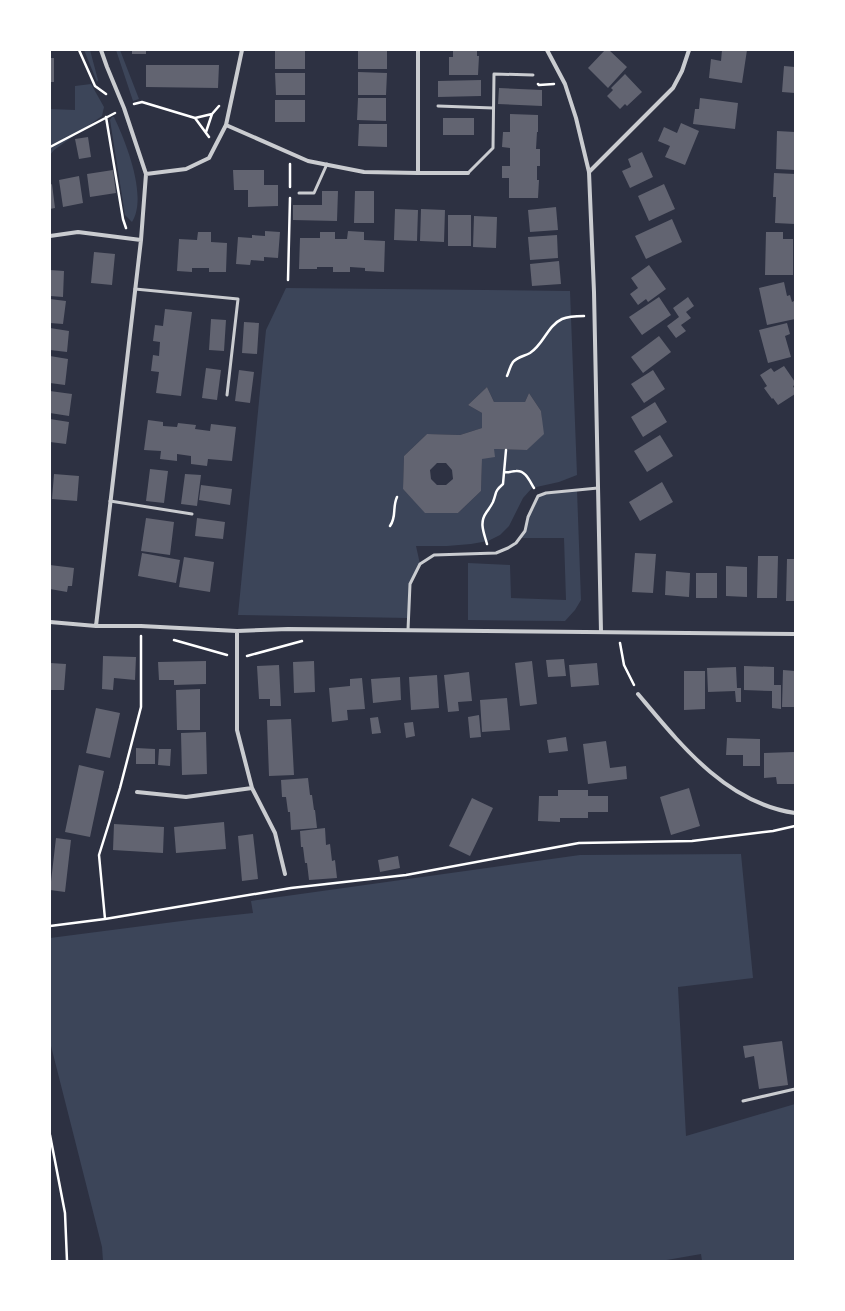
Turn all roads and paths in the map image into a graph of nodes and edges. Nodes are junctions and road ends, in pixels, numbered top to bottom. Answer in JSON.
{"nodes":[{"id":1,"x":79,"y":50,"type":"edge"},
{"id":2,"x":101,"y":50,"type":"edge"},
{"id":3,"x":242,"y":50,"type":"edge"},
{"id":4,"x":418,"y":50,"type":"edge"},
{"id":5,"x":547,"y":50,"type":"edge"},
{"id":6,"x":689,"y":50,"type":"edge"},
{"id":7,"x":532,"y":75,"type":"joint"},
{"id":8,"x":565,"y":84,"type":"junction"},
{"id":9,"x":233,"y":91,"type":"junction"},
{"id":10,"x":106,"y":95,"type":"dead end"},
{"id":11,"x":438,"y":106,"type":"dead end"},
{"id":12,"x":124,"y":108,"type":"junction"},
{"id":13,"x":493,"y":108,"type":"junction"},
{"id":14,"x":212,"y":114,"type":"junction"},
{"id":15,"x":106,"y":117,"type":"junction"},
{"id":16,"x":195,"y":118,"type":"junction"},
{"id":17,"x":226,"y":125,"type":"junction"},
{"id":18,"x":206,"y":132,"type":"junction"},
{"id":19,"x":50,"y":147,"type":"edge"},
{"id":20,"x":214,"y":147,"type":"junction"},
{"id":21,"x":291,"y":153,"type":"junction"},
{"id":22,"x":327,"y":164,"type":"junction"},
{"id":23,"x":589,"y":172,"type":"junction"},
{"id":24,"x":418,"y":173,"type":"junction"},
{"id":25,"x":468,"y":173,"type":"joint"},
{"id":26,"x":146,"y":174,"type":"junction"},
{"id":27,"x":299,"y":193,"type":"dead end"},
{"id":28,"x":50,"y":236,"type":"edge"},
{"id":29,"x":129,"y":238,"type":"junction"},
{"id":30,"x":142,"y":240,"type":"junction"},
{"id":31,"x":288,"y":280,"type":"dead end"},
{"id":32,"x":135,"y":289,"type":"junction"},
{"id":33,"x":594,"y":316,"type":"junction"},
{"id":34,"x":506,"y":376,"type":"dead end"},
{"id":35,"x":227,"y":395,"type":"dead end"},
{"id":36,"x":506,"y":450,"type":"dead end"},
{"id":37,"x":504,"y":472,"type":"junction"},
{"id":38,"x":598,"y":488,"type":"junction"},
{"id":39,"x":538,"y":496,"type":"junction"},
{"id":40,"x":397,"y":497,"type":"dead end"},
{"id":41,"x":110,"y":500,"type":"junction"},
{"id":42,"x":192,"y":514,"type":"dead end"},
{"id":43,"x":390,"y":526,"type":"dead end"},
{"id":44,"x":489,"y":553,"type":"junction"},
{"id":45,"x":50,"y":622,"type":"edge"},
{"id":46,"x":96,"y":626,"type":"junction"},
{"id":47,"x":141,"y":626,"type":"junction"},
{"id":48,"x":408,"y":630,"type":"junction"},
{"id":49,"x":237,"y":631,"type":"junction"},
{"id":50,"x":601,"y":632,"type":"junction"},
{"id":51,"x":619,"y":632,"type":"junction"},
{"id":52,"x":795,"y":634,"type":"edge"},
{"id":53,"x":638,"y":694,"type":"joint"},
{"id":54,"x":252,"y":788,"type":"junction"},
{"id":55,"x":137,"y":792,"type":"dead end"},
{"id":56,"x":795,"y":813,"type":"edge"},
{"id":57,"x":795,"y":826,"type":"edge"},
{"id":58,"x":285,"y":874,"type":"dead end"},
{"id":59,"x":105,"y":919,"type":"junction"},
{"id":60,"x":50,"y":926,"type":"edge"},
{"id":61,"x":795,"y":1089,"type":"edge"},
{"id":62,"x":743,"y":1101,"type":"dead end"},
{"id":63,"x":50,"y":1135,"type":"edge"},
{"id":64,"x":67,"y":1261,"type":"edge"}],
"edges":[{"from":1,"to":10,"type":"path"},
{"from":2,"to":12,"type":"street"},
{"from":3,"to":9,"type":"street"},
{"from":4,"to":24,"type":"street"},
{"from":5,"to":8,"type":"street"},
{"from":6,"to":23,"type":"street"},
{"from":7,"to":8,"type":"path"},
{"from":7,"to":13,"type":"lane"},
{"from":8,"to":23,"type":"street"},
{"from":9,"to":14,"type":"path"},
{"from":9,"to":17,"type":"street"},
{"from":11,"to":13,"type":"lane"},
{"from":12,"to":15,"type":"path"},
{"from":12,"to":16,"type":"path"},
{"from":12,"to":26,"type":"street"},
{"from":13,"to":25,"type":"lane"},
{"from":14,"to":16,"type":"path"},
{"from":14,"to":18,"type":"path"},
{"from":15,"to":19,"type":"path"},
{"from":15,"to":29,"type":"path"},
{"from":16,"to":18,"type":"path"},
{"from":17,"to":20,"type":"street"},
{"from":17,"to":21,"type":"street"},
{"from":18,"to":20,"type":"path"},
{"from":20,"to":26,"type":"street"},
{"from":21,"to":22,"type":"street"},
{"from":21,"to":31,"type":"path"},
{"from":22,"to":24,"type":"street"},
{"from":22,"to":27,"type":"lane"},
{"from":23,"to":33,"type":"street"},
{"from":24,"to":25,"type":"street"},
{"from":26,"to":30,"type":"street"},
{"from":28,"to":29,"type":"street"},
{"from":29,"to":30,"type":"street"},
{"from":30,"to":32,"type":"street"},
{"from":32,"to":35,"type":"lane"},
{"from":32,"to":41,"type":"street"},
{"from":33,"to":34,"type":"path"},
{"from":33,"to":38,"type":"street"},
{"from":36,"to":37,"type":"path"},
{"from":37,"to":39,"type":"path"},
{"from":37,"to":44,"type":"path"},
{"from":38,"to":39,"type":"lane"},
{"from":38,"to":50,"type":"street"},
{"from":39,"to":44,"type":"lane"},
{"from":40,"to":43,"type":"path"},
{"from":41,"to":42,"type":"lane"},
{"from":41,"to":46,"type":"street"},
{"from":44,"to":48,"type":"lane"},
{"from":45,"to":46,"type":"street"},
{"from":46,"to":47,"type":"street"},
{"from":47,"to":49,"type":"street"},
{"from":47,"to":59,"type":"path"},
{"from":48,"to":49,"type":"street"},
{"from":48,"to":50,"type":"street"},
{"from":49,"to":54,"type":"street"},
{"from":50,"to":51,"type":"street"},
{"from":51,"to":52,"type":"street"},
{"from":51,"to":53,"type":"path"},
{"from":53,"to":56,"type":"street"},
{"from":54,"to":55,"type":"street"},
{"from":54,"to":58,"type":"street"},
{"from":57,"to":59,"type":"path"},
{"from":59,"to":60,"type":"path"},
{"from":61,"to":62,"type":"lane"},
{"from":63,"to":64,"type":"path"}]}
